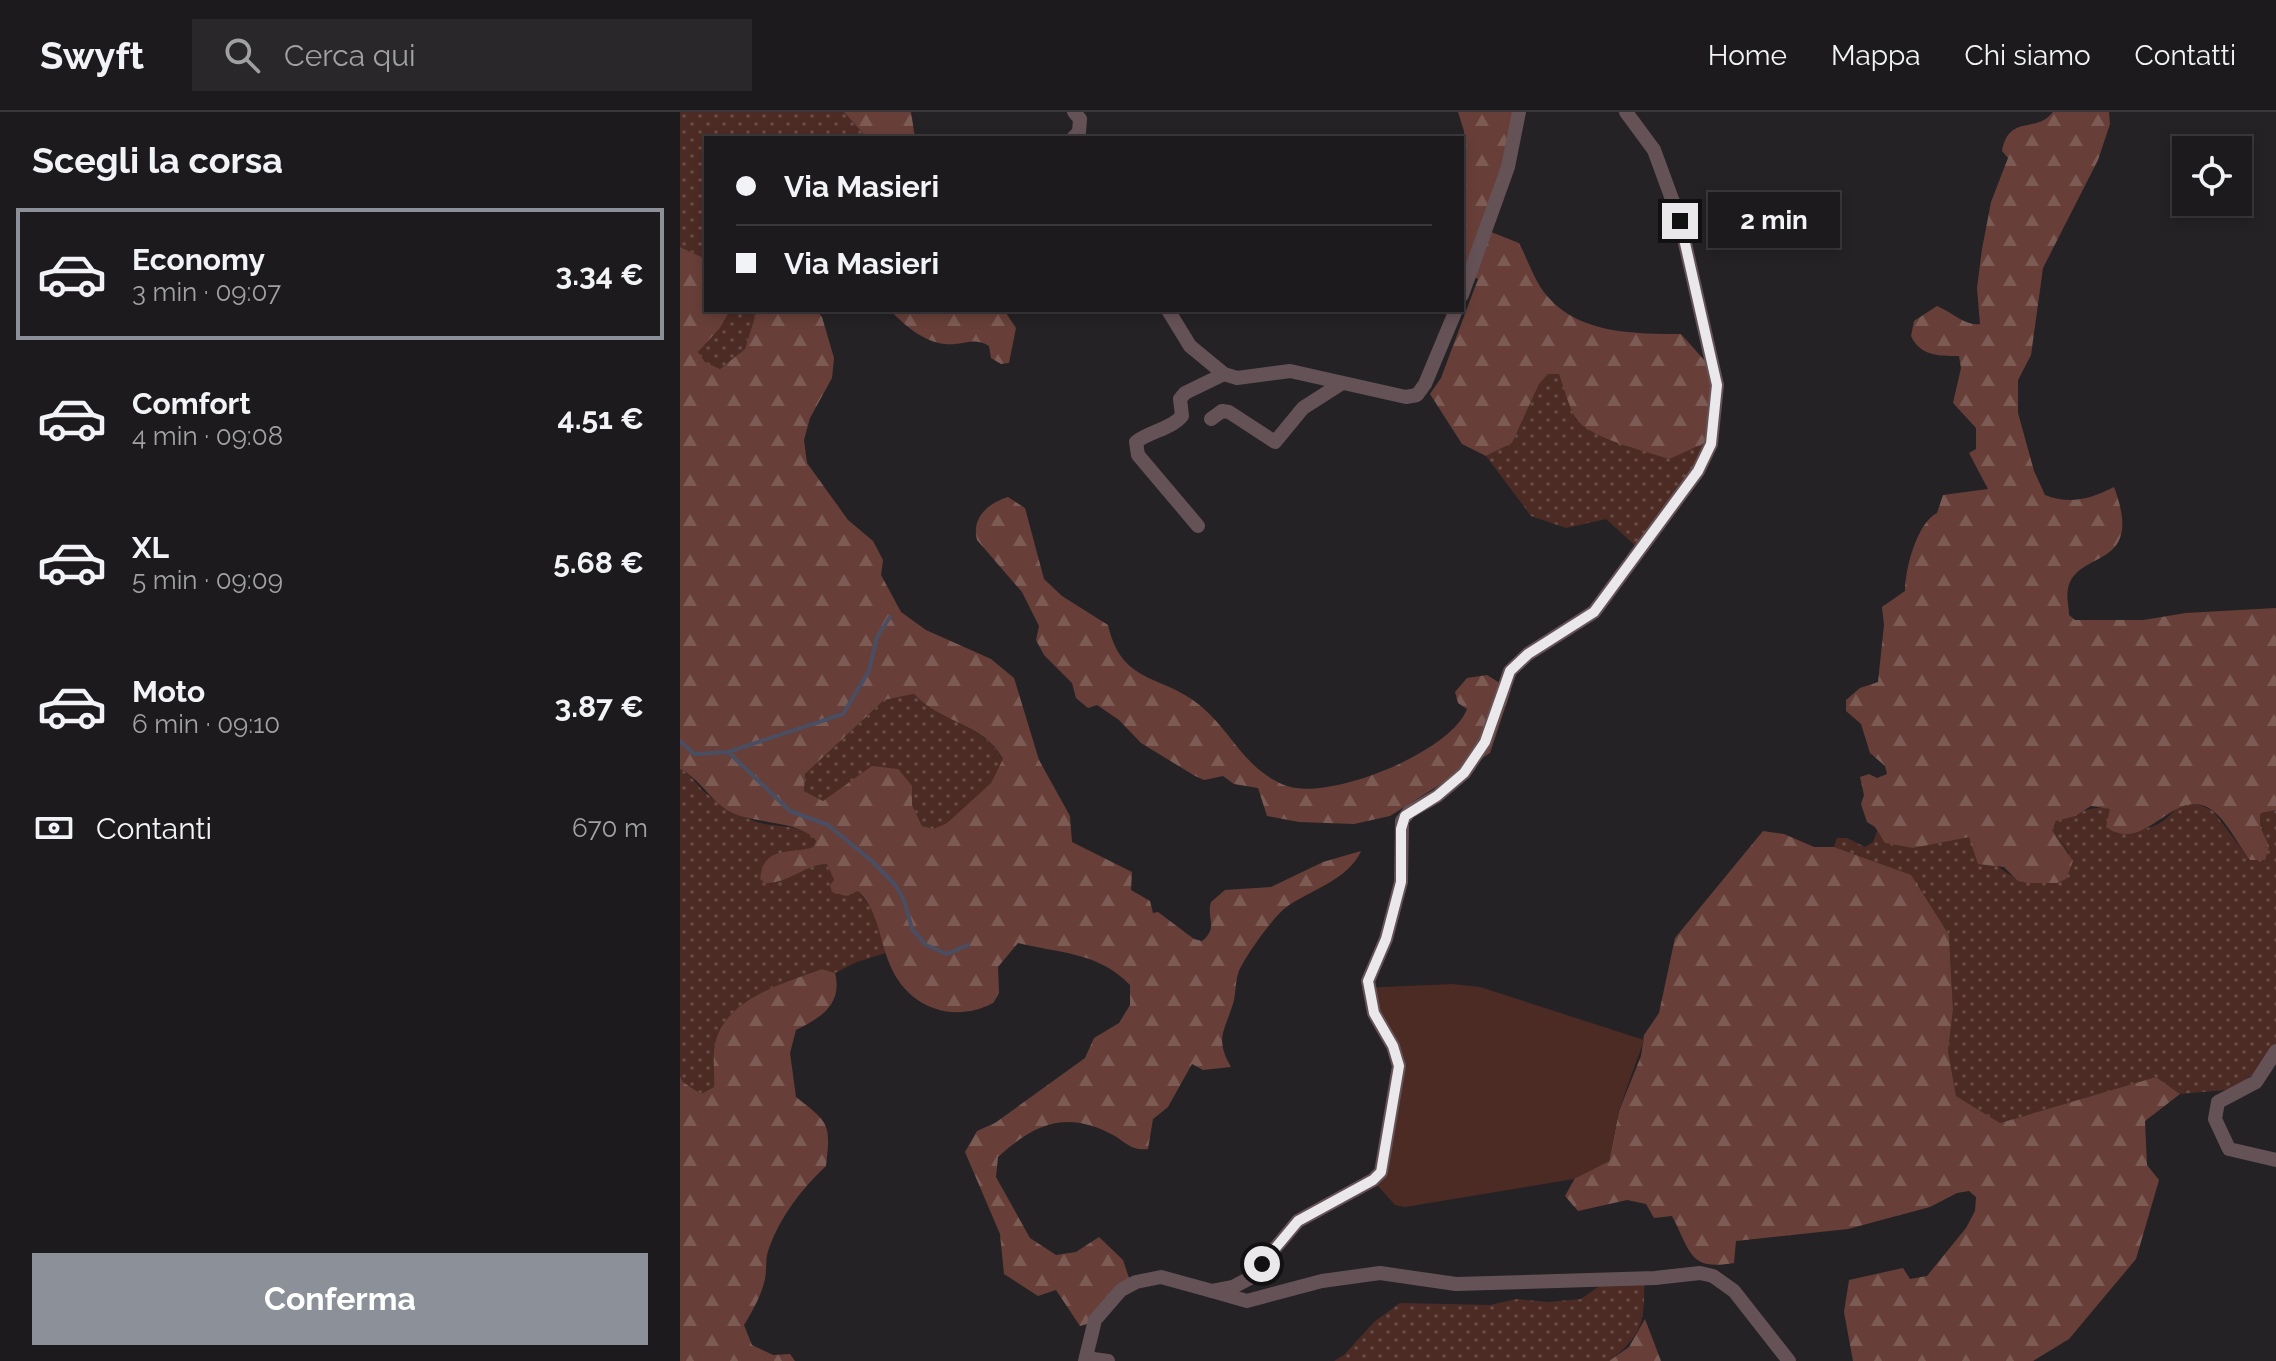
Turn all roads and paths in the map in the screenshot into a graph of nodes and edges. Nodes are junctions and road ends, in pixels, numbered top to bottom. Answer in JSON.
{"nodes":[{"id":1,"x":1074,"y":112,"type":"edge"},
{"id":2,"x":1519,"y":112,"type":"edge"},
{"id":3,"x":1626,"y":112,"type":"edge"},
{"id":4,"x":1075,"y":136,"type":"edge"},
{"id":5,"x":1464,"y":289,"type":"edge"},
{"id":6,"x":1169,"y":312,"type":"edge"},
{"id":7,"x":1455,"y":312,"type":"edge"},
{"id":8,"x":1224,"y":374,"type":"junction"},
{"id":9,"x":1342,"y":383,"type":"junction"},
{"id":10,"x":1211,"y":419,"type":"dead end"},
{"id":11,"x":1198,"y":526,"type":"dead end"},
{"id":12,"x":2276,"y":1051,"type":"edge"},
{"id":13,"x":2276,"y":1160,"type":"edge"},
{"id":14,"x":1212,"y":1291,"type":"junction"},
{"id":15,"x":1086,"y":1360,"type":"edge"},
{"id":16,"x":1108,"y":1361,"type":"edge"},
{"id":17,"x":1789,"y":1361,"type":"edge"}],
"edges":[{"from":1,"to":4,"type":"street"},
{"from":2,"to":5,"type":"street"},
{"from":3,"to":14,"type":"street"},
{"from":6,"to":8,"type":"street"},
{"from":7,"to":9,"type":"street"},
{"from":8,"to":9,"type":"street"},
{"from":8,"to":11,"type":"street"},
{"from":9,"to":10,"type":"street"},
{"from":12,"to":13,"type":"street"},
{"from":14,"to":15,"type":"street"},
{"from":14,"to":17,"type":"street"},
{"from":15,"to":16,"type":"street"}]}
